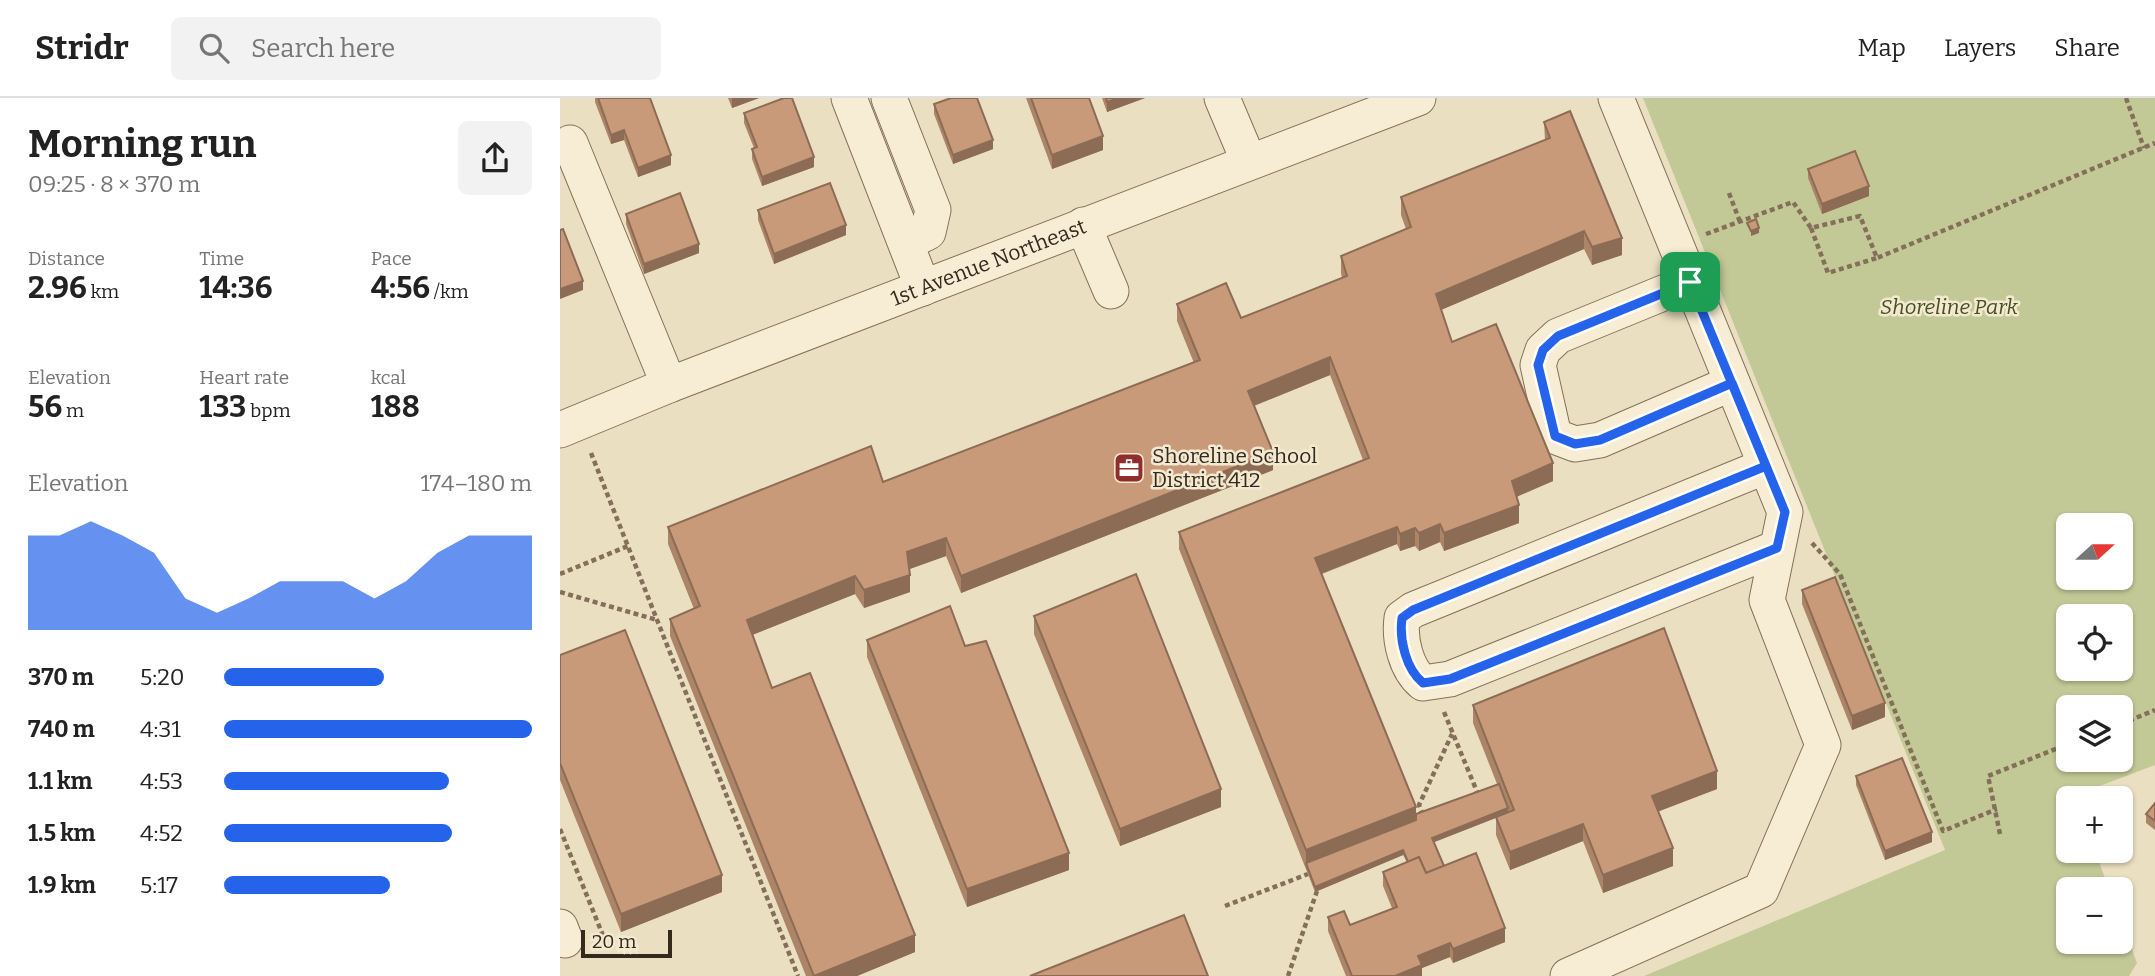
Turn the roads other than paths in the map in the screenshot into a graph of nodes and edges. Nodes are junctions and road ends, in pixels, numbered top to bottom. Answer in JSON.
{"nodes":[{"id":1,"x":889,"y":98,"type":"edge"},
{"id":2,"x":1222,"y":98,"type":"edge"},
{"id":3,"x":1418,"y":98,"type":"edge"},
{"id":4,"x":1616,"y":98,"type":"edge"},
{"id":5,"x":858,"y":101,"type":"edge"},
{"id":6,"x":570,"y":144,"type":"dead end"},
{"id":7,"x":1249,"y":162,"type":"junction"},
{"id":8,"x":1083,"y":225,"type":"junction"},
{"id":9,"x":906,"y":243,"type":"junction"},
{"id":10,"x":1690,"y":282,"type":"junction"},
{"id":11,"x":923,"y":288,"type":"junction"},
{"id":12,"x":1111,"y":291,"type":"dead end"},
{"id":13,"x":1732,"y":383,"type":"junction"},
{"id":14,"x":670,"y":385,"type":"junction"},
{"id":15,"x":560,"y":430,"type":"edge"},
{"id":16,"x":1766,"y":466,"type":"junction"},
{"id":17,"x":1777,"y":548,"type":"junction"},
{"id":18,"x":1568,"y":976,"type":"edge"}],
"edges":[{"from":1,"to":9,"type":"street"},
{"from":2,"to":7,"type":"street"},
{"from":3,"to":7,"type":"street","name":"1st Avenue Northeast"},
{"from":4,"to":10,"type":"street"},
{"from":5,"to":9,"type":"street"},
{"from":6,"to":14,"type":"street"},
{"from":7,"to":8,"type":"street","name":"1st Avenue Northeast"},
{"from":8,"to":11,"type":"street","name":"1st Avenue Northeast"},
{"from":8,"to":12,"type":"street"},
{"from":9,"to":11,"type":"street"},
{"from":10,"to":13,"type":"street"},
{"from":10,"to":13,"type":"street"},
{"from":11,"to":14,"type":"street","name":"1st Avenue Northeast"},
{"from":13,"to":16,"type":"street"},
{"from":14,"to":15,"type":"street","name":"1st Avenue Northeast"},
{"from":16,"to":17,"type":"street"},
{"from":16,"to":17,"type":"street"},
{"from":17,"to":18,"type":"street"}]}
